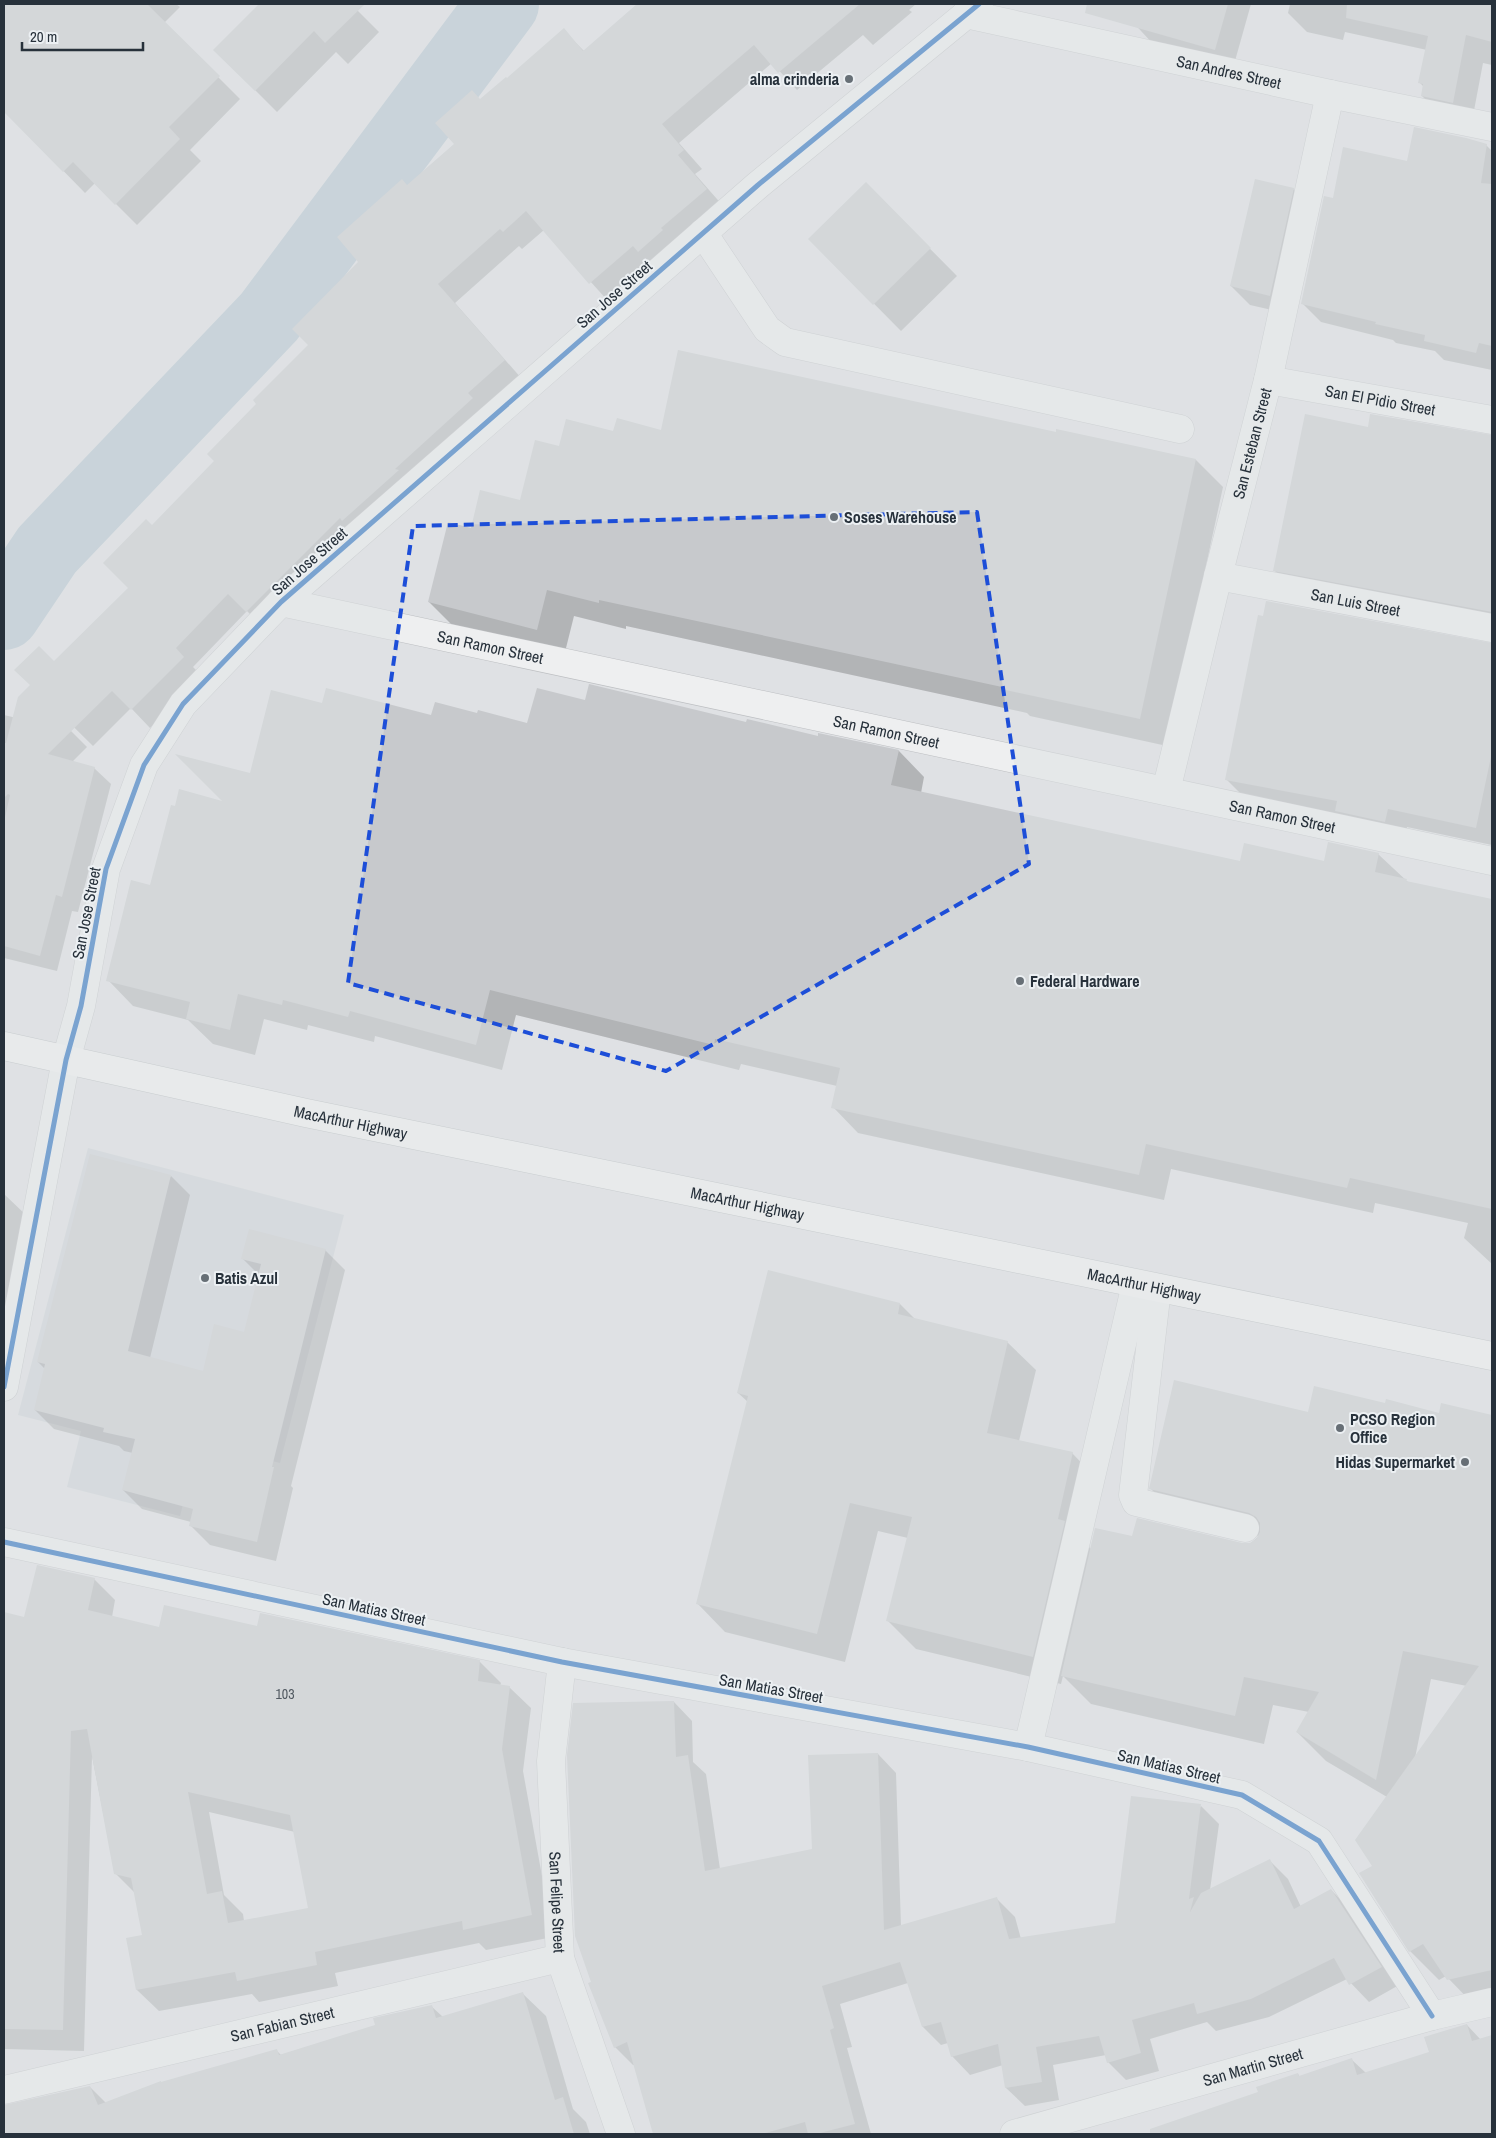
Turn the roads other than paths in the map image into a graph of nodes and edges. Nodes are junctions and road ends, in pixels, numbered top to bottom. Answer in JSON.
{"nodes":[{"id":1,"x":973,"y":9,"type":"edge"},
{"id":2,"x":1330,"y":94,"type":"junction"},
{"id":3,"x":1492,"y":127,"type":"edge"},
{"id":4,"x":703,"y":233,"type":"junction"},
{"id":5,"x":1268,"y":380,"type":"junction"},
{"id":6,"x":1492,"y":420,"type":"edge"},
{"id":7,"x":1180,"y":429,"type":"dead end"},
{"id":8,"x":1218,"y":576,"type":"junction"},
{"id":9,"x":281,"y":602,"type":"junction"},
{"id":10,"x":1492,"y":628,"type":"edge"},
{"id":11,"x":1166,"y":791,"type":"junction"},
{"id":12,"x":1492,"y":861,"type":"edge"},
{"id":13,"x":4,"y":1046,"type":"edge"},
{"id":14,"x":66,"y":1060,"type":"junction"},
{"id":15,"x":1146,"y":1286,"type":"junction"},
{"id":16,"x":1492,"y":1356,"type":"edge"},
{"id":17,"x":4,"y":1387,"type":"edge"},
{"id":18,"x":1245,"y":1528,"type":"dead end"},
{"id":19,"x":4,"y":1542,"type":"edge"},
{"id":20,"x":562,"y":1662,"type":"junction"},
{"id":21,"x":1028,"y":1747,"type":"junction"},
{"id":22,"x":560,"y":1958,"type":"junction"},
{"id":23,"x":1492,"y":2002,"type":"edge"},
{"id":24,"x":1432,"y":2016,"type":"junction"},
{"id":25,"x":4,"y":2090,"type":"edge"},
{"id":26,"x":621,"y":2134,"type":"edge"},
{"id":27,"x":1014,"y":2134,"type":"edge"}],
"edges":[{"from":1,"to":2,"type":"street","name":"San Andres Street"},
{"from":1,"to":4,"type":"street","name":"San Jose Street"},
{"from":2,"to":3,"type":"street","name":"San Andres Street"},
{"from":2,"to":5,"type":"street","name":"San Esteban Street"},
{"from":4,"to":7,"type":"street"},
{"from":4,"to":9,"type":"street","name":"San Jose Street"},
{"from":5,"to":6,"type":"street","name":"San El Pidio Street"},
{"from":5,"to":8,"type":"street","name":"San Esteban Street"},
{"from":8,"to":10,"type":"street","name":"San Luis Street"},
{"from":8,"to":11,"type":"street","name":"San Esteban Street"},
{"from":9,"to":11,"type":"street","name":"San Ramon Street"},
{"from":9,"to":14,"type":"street","name":"San Jose Street"},
{"from":11,"to":12,"type":"street","name":"San Ramon Street"},
{"from":13,"to":14,"type":"highway","name":"MacArthur Highway"},
{"from":14,"to":15,"type":"highway","name":"MacArthur Highway"},
{"from":14,"to":17,"type":"street","name":"San Jose Street"},
{"from":15,"to":16,"type":"highway","name":"MacArthur Highway"},
{"from":15,"to":18,"type":"street"},
{"from":15,"to":21,"type":"street"},
{"from":19,"to":20,"type":"street","name":"San Matias Street"},
{"from":20,"to":21,"type":"street","name":"San Matias Street"},
{"from":20,"to":22,"type":"street","name":"San Felipe Street"},
{"from":21,"to":24,"type":"street","name":"San Matias Street"},
{"from":22,"to":25,"type":"street","name":"San Fabian Street"},
{"from":22,"to":26,"type":"street","name":"San Felipe Street"},
{"from":23,"to":24,"type":"street","name":"San Martin Street"},
{"from":24,"to":27,"type":"street","name":"San Martin Street"}]}
